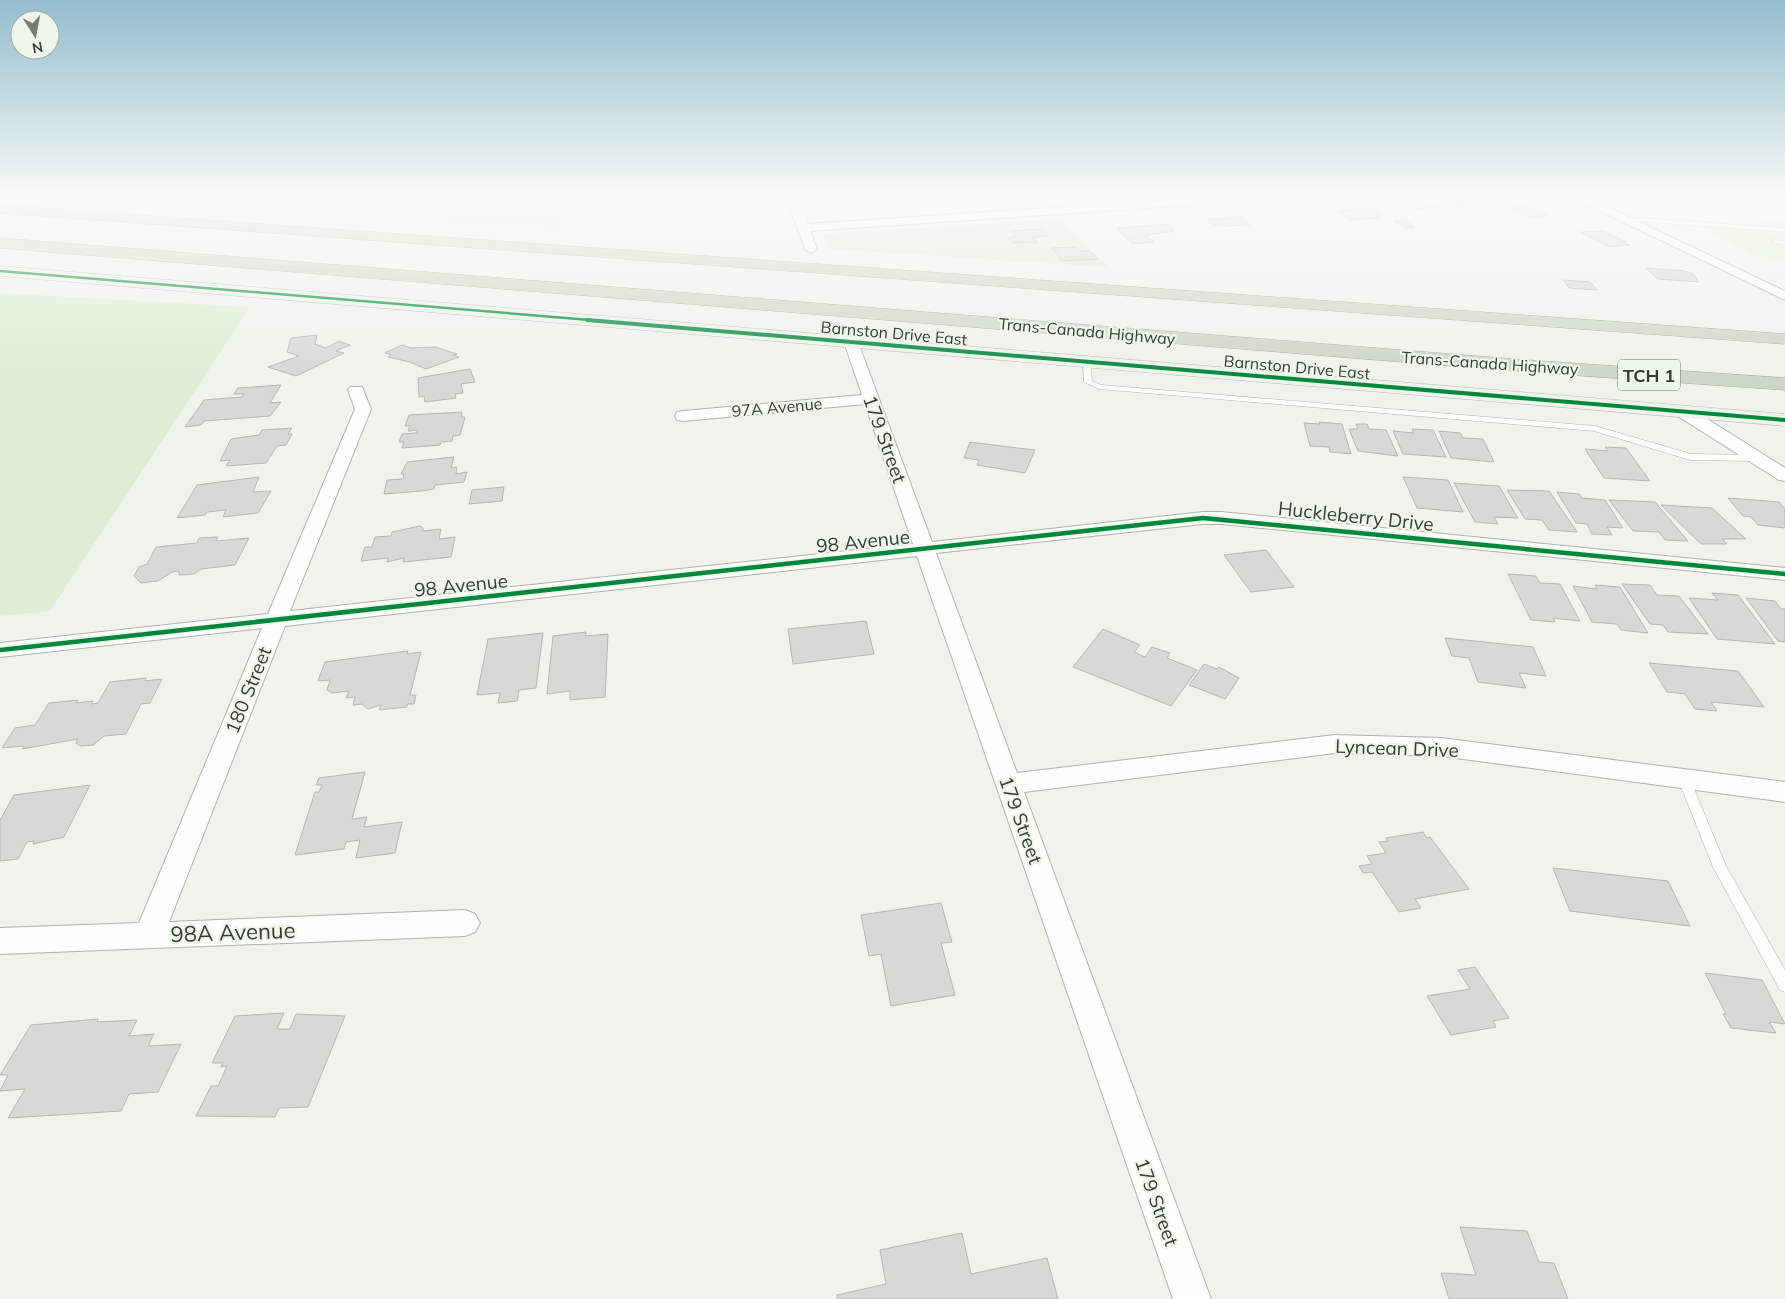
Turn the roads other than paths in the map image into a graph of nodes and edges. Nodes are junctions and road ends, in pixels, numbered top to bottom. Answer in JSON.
{"nodes":[{"id":1,"x":157,"y":256,"type":"edge"},
{"id":2,"x":649,"y":256,"type":"edge"},
{"id":3,"x":1701,"y":256,"type":"edge"},
{"id":4,"x":681,"y":258,"type":"junction"},
{"id":5,"x":0,"y":272,"type":"edge"},
{"id":6,"x":1785,"y":296,"type":"edge"},
{"id":7,"x":1610,"y":310,"type":"dead end"},
{"id":8,"x":1756,"y":320,"type":"dead end"},
{"id":9,"x":1785,"y":322,"type":"edge"},
{"id":10,"x":1785,"y":339,"type":"edge"},
{"id":11,"x":851,"y":342,"type":"junction"},
{"id":12,"x":1086,"y":361,"type":"junction"},
{"id":13,"x":1513,"y":365,"type":"junction"},
{"id":14,"x":1785,"y":384,"type":"edge"},
{"id":15,"x":356,"y":390,"type":"dead end"},
{"id":16,"x":1785,"y":398,"type":"edge"},
{"id":17,"x":870,"y":399,"type":"junction"},
{"id":18,"x":1682,"y":412,"type":"junction"},
{"id":19,"x":683,"y":416,"type":"dead end"},
{"id":20,"x":1785,"y":420,"type":"edge"},
{"id":21,"x":1757,"y":458,"type":"junction"},
{"id":22,"x":1785,"y":476,"type":"edge"},
{"id":23,"x":925,"y":549,"type":"junction"},
{"id":24,"x":1785,"y":574,"type":"edge"},
{"id":25,"x":276,"y":620,"type":"junction"},
{"id":26,"x":0,"y":650,"type":"edge"},
{"id":27,"x":1684,"y":778,"type":"junction"},
{"id":28,"x":1008,"y":784,"type":"junction"},
{"id":29,"x":1785,"y":792,"type":"edge"},
{"id":30,"x":465,"y":923,"type":"dead end"},
{"id":31,"x":149,"y":935,"type":"junction"},
{"id":32,"x":0,"y":941,"type":"edge"},
{"id":33,"x":1785,"y":985,"type":"edge"},
{"id":34,"x":1192,"y":1299,"type":"edge"}],
"edges":[{"from":1,"to":13,"type":"highway","name":"Trans-Canada Highway","number":"TCH 1"},
{"from":2,"to":4,"type":"highway","number":"TCH 1"},
{"from":3,"to":6,"type":"street"},
{"from":4,"to":7,"type":"highway"},
{"from":4,"to":10,"type":"highway","number":"TCH 1"},
{"from":5,"to":11,"type":"street","name":"Barnston Drive East"},
{"from":8,"to":9,"type":"highway"},
{"from":11,"to":12,"type":"street","name":"Barnston Drive East"},
{"from":11,"to":17,"type":"street","name":"179 Street"},
{"from":12,"to":18,"type":"street","name":"Barnston Drive East"},
{"from":12,"to":21,"type":"lane"},
{"from":13,"to":14,"type":"highway","name":"Trans-Canada Highway","number":"TCH 1"},
{"from":13,"to":16,"type":"highway"},
{"from":15,"to":25,"type":"street","name":"180 Street"},
{"from":17,"to":19,"type":"street","name":"97A Avenue"},
{"from":17,"to":23,"type":"street","name":"179 Street"},
{"from":18,"to":20,"type":"street","name":"Barnston Drive East"},
{"from":18,"to":21,"type":"street"},
{"from":21,"to":22,"type":"street"},
{"from":23,"to":24,"type":"street","name":"Huckleberry Drive"},
{"from":23,"to":25,"type":"street","name":"98 Avenue"},
{"from":23,"to":28,"type":"street","name":"179 Street"},
{"from":25,"to":26,"type":"street","name":"98 Avenue"},
{"from":25,"to":31,"type":"street","name":"180 Street"},
{"from":27,"to":28,"type":"street","name":"Lyncean Drive"},
{"from":27,"to":29,"type":"street","name":"Lyncean Drive"},
{"from":27,"to":33,"type":"lane"},
{"from":28,"to":34,"type":"street","name":"179 Street"},
{"from":30,"to":31,"type":"street","name":"98A Avenue"},
{"from":31,"to":32,"type":"street","name":"98A Avenue"}]}
